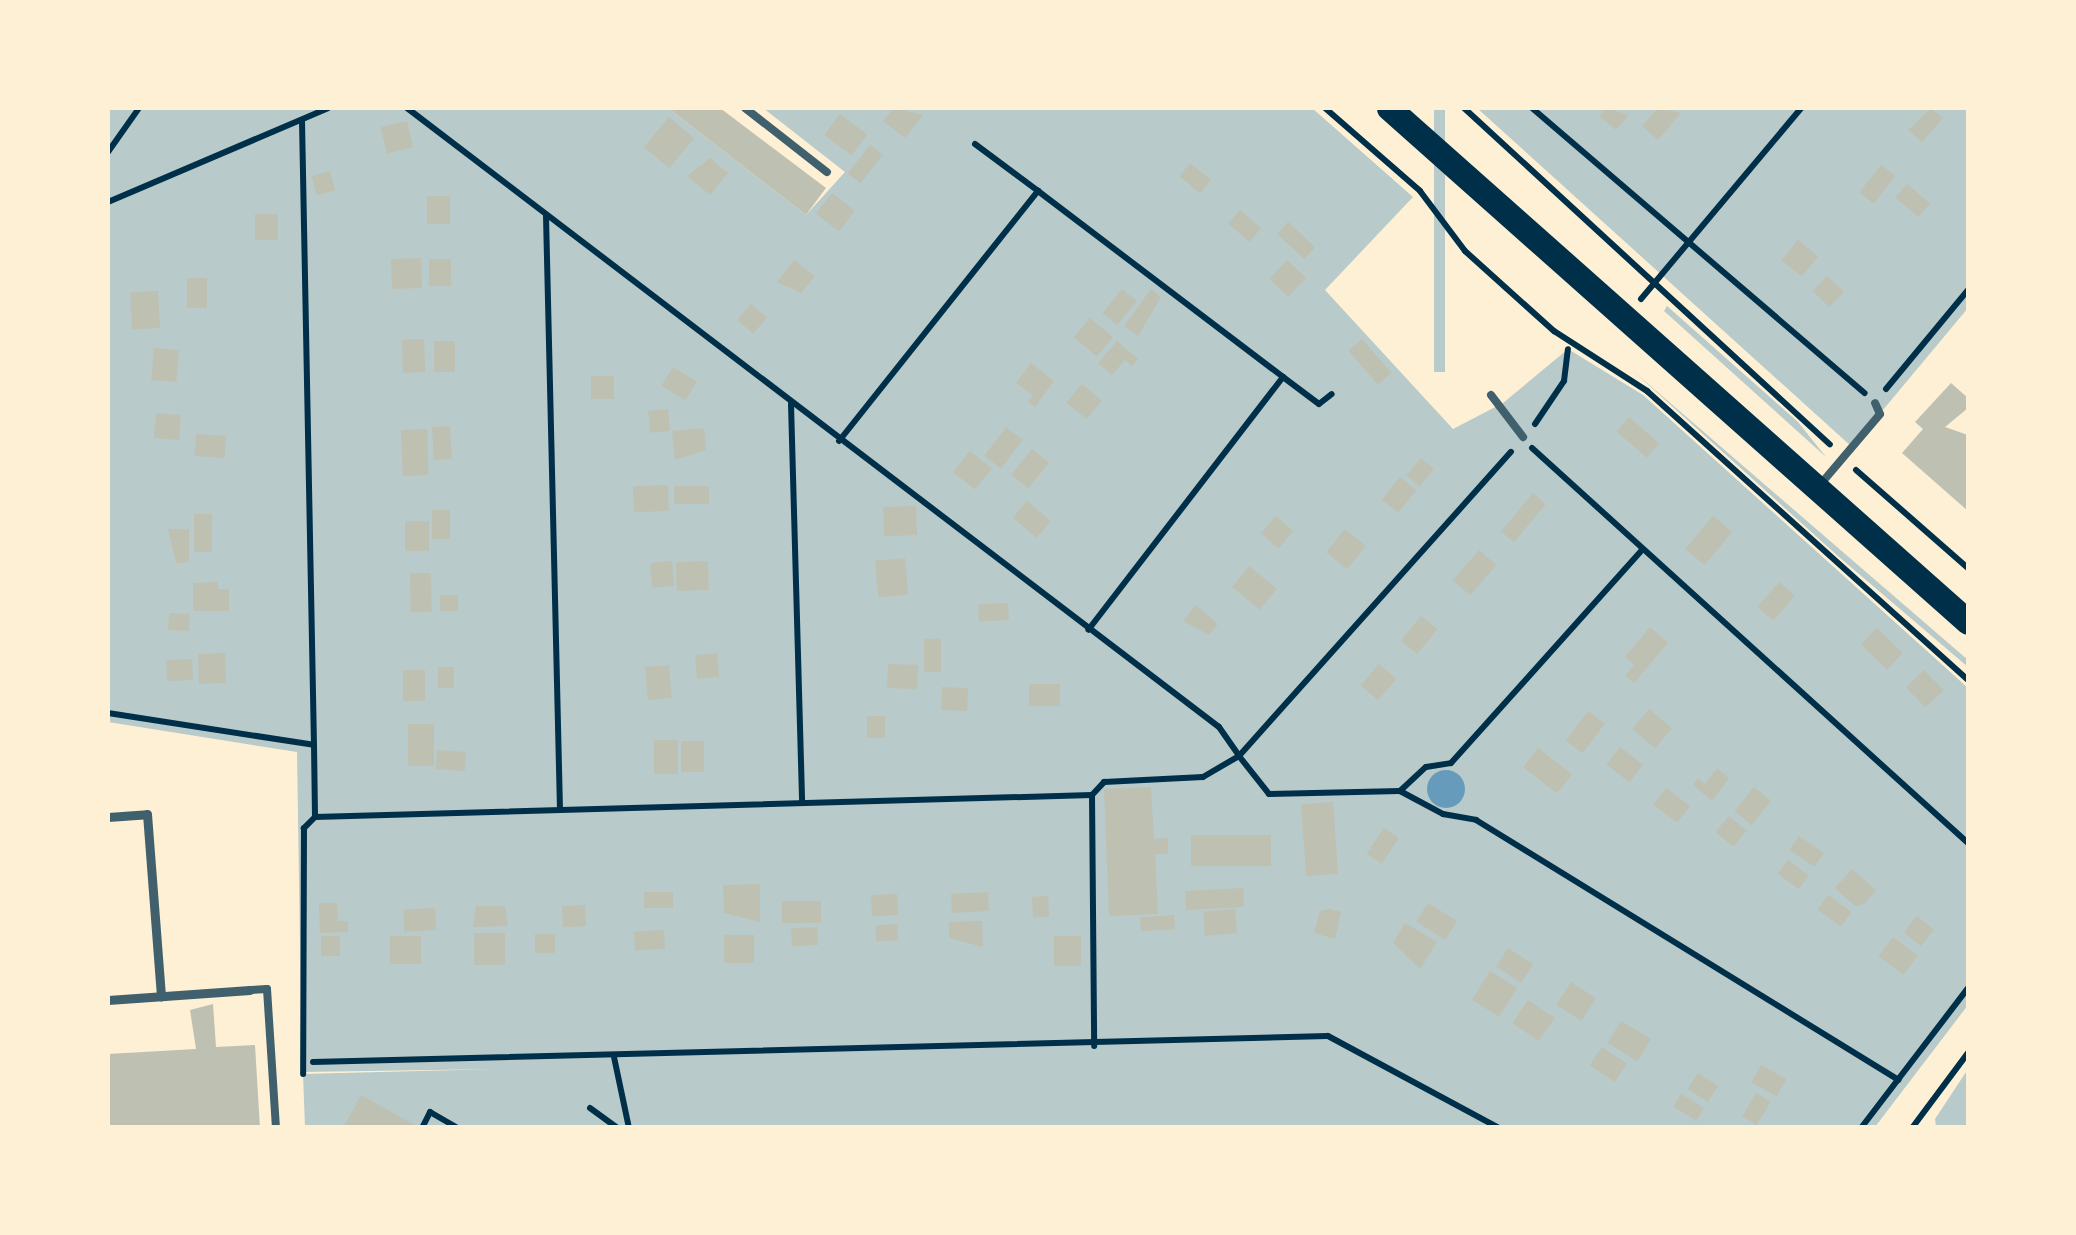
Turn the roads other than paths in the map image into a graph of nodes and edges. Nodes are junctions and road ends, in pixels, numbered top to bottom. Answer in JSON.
{"nodes":[{"id":1,"x":745,"y":108,"type":"edge"},
{"id":2,"x":1389,"y":108,"type":"edge"},
{"id":3,"x":827,"y":172,"type":"dead end"},
{"id":4,"x":1490,"y":395,"type":"dead end"},
{"id":5,"x":1875,"y":403,"type":"road end"},
{"id":6,"x":1522,"y":437,"type":"road end"},
{"id":7,"x":1819,"y":486,"type":"junction"},
{"id":8,"x":1968,"y":622,"type":"edge"},
{"id":9,"x":108,"y":816,"type":"edge"},
{"id":10,"x":250,"y":990,"type":"joint"},
{"id":11,"x":160,"y":996,"type":"junction"},
{"id":12,"x":108,"y":1000,"type":"edge"},
{"id":13,"x":276,"y":1128,"type":"edge"}],
"edges":[{"from":1,"to":3,"type":"lane"},
{"from":2,"to":7,"type":"main road"},
{"from":4,"to":6,"type":"lane"},
{"from":5,"to":7,"type":"lane"},
{"from":7,"to":8,"type":"main road"},
{"from":9,"to":11,"type":"street"},
{"from":10,"to":11,"type":"street"},
{"from":10,"to":13,"type":"lane"},
{"from":11,"to":12,"type":"street"}]}
